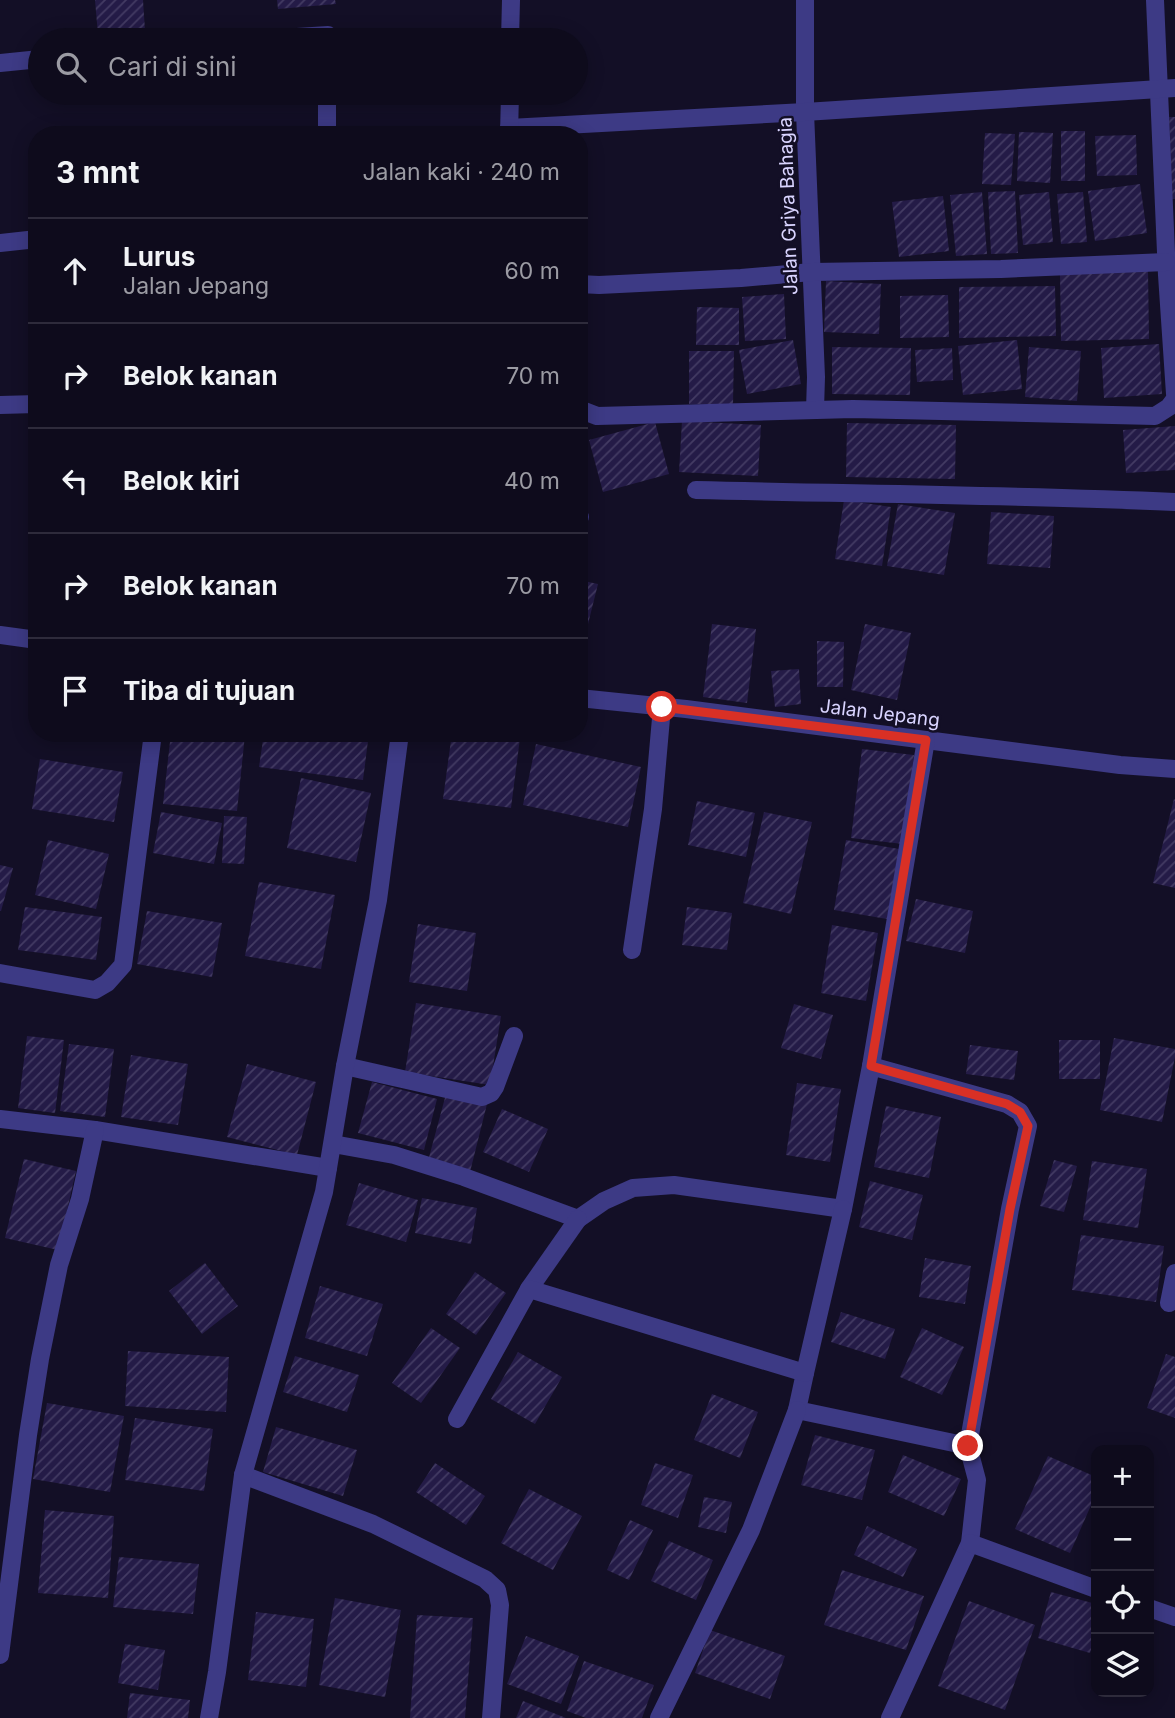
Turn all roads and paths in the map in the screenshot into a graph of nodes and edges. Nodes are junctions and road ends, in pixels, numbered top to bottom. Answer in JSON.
{"nodes":[{"id":1,"x":511,"y":0,"type":"edge"},
{"id":2,"x":805,"y":0,"type":"edge"},
{"id":3,"x":1155,"y":0,"type":"edge"},
{"id":4,"x":510,"y":28,"type":"edge"},
{"id":5,"x":28,"y":60,"type":"edge"},
{"id":6,"x":0,"y":63,"type":"edge"},
{"id":7,"x":1167,"y":88,"type":"edge"},
{"id":8,"x":327,"y":105,"type":"edge"},
{"id":9,"x":510,"y":105,"type":"edge"},
{"id":10,"x":805,"y":113,"type":"junction"},
{"id":11,"x":327,"y":126,"type":"edge"},
{"id":12,"x":509,"y":126,"type":"edge"},
{"id":13,"x":588,"y":126,"type":"edge"},
{"id":14,"x":28,"y":240,"type":"edge"},
{"id":15,"x":0,"y":243,"type":"edge"},
{"id":16,"x":1167,"y":262,"type":"junction"},
{"id":17,"x":811,"y":272,"type":"junction"},
{"id":18,"x":588,"y":284,"type":"edge"},
{"id":19,"x":1175,"y":396,"type":"edge"},
{"id":20,"x":28,"y":404,"type":"edge"},
{"id":21,"x":0,"y":405,"type":"edge"},
{"id":22,"x":815,"y":410,"type":"junction"},
{"id":23,"x":588,"y":412,"type":"edge"},
{"id":24,"x":696,"y":490,"type":"dead end"},
{"id":25,"x":1175,"y":502,"type":"edge"},
{"id":26,"x":0,"y":635,"type":"edge"},
{"id":27,"x":28,"y":639,"type":"edge"},
{"id":28,"x":588,"y":699,"type":"edge"},
{"id":29,"x":662,"y":707,"type":"junction"},
{"id":30,"x":926,"y":740,"type":"junction"},
{"id":31,"x":152,"y":742,"type":"edge"},
{"id":32,"x":399,"y":742,"type":"edge"},
{"id":33,"x":1175,"y":769,"type":"edge"},
{"id":34,"x":632,"y":950,"type":"dead end"},
{"id":35,"x":0,"y":974,"type":"edge"},
{"id":36,"x":514,"y":1036,"type":"dead end"},
{"id":37,"x":345,"y":1066,"type":"junction"},
{"id":38,"x":871,"y":1066,"type":"junction"},
{"id":39,"x":0,"y":1119,"type":"edge"},
{"id":40,"x":95,"y":1130,"type":"junction"},
{"id":41,"x":333,"y":1144,"type":"junction"},
{"id":42,"x":328,"y":1168,"type":"junction"},
{"id":43,"x":843,"y":1209,"type":"junction"},
{"id":44,"x":578,"y":1219,"type":"junction"},
{"id":45,"x":1175,"y":1272,"type":"edge"},
{"id":46,"x":528,"y":1289,"type":"junction"},
{"id":47,"x":1169,"y":1303,"type":"dead end"},
{"id":48,"x":805,"y":1373,"type":"junction"},
{"id":49,"x":797,"y":1410,"type":"junction"},
{"id":50,"x":457,"y":1419,"type":"dead end"},
{"id":51,"x":968,"y":1446,"type":"junction"},
{"id":52,"x":243,"y":1475,"type":"junction"},
{"id":53,"x":970,"y":1543,"type":"junction"},
{"id":54,"x":1091,"y":1587,"type":"edge"},
{"id":55,"x":1154,"y":1610,"type":"edge"},
{"id":56,"x":1175,"y":1617,"type":"edge"},
{"id":57,"x":0,"y":1656,"type":"edge"},
{"id":58,"x":209,"y":1718,"type":"edge"},
{"id":59,"x":491,"y":1718,"type":"edge"},
{"id":60,"x":659,"y":1718,"type":"edge"},
{"id":61,"x":890,"y":1718,"type":"edge"}],
"edges":[{"from":1,"to":4,"type":"street"},
{"from":2,"to":10,"type":"street","name":"Jalan Griya Bahagia"},
{"from":3,"to":7,"type":"street"},
{"from":5,"to":6,"type":"street"},
{"from":7,"to":10,"type":"street"},
{"from":7,"to":16,"type":"street"},
{"from":8,"to":11,"type":"street"},
{"from":9,"to":12,"type":"street"},
{"from":10,"to":13,"type":"street"},
{"from":10,"to":17,"type":"street","name":"Jalan Griya Bahagia"},
{"from":14,"to":15,"type":"street"},
{"from":16,"to":17,"type":"street"},
{"from":16,"to":19,"type":"street"},
{"from":17,"to":18,"type":"street"},
{"from":17,"to":22,"type":"street","name":"Jalan Griya Bahagia"},
{"from":19,"to":22,"type":"street"},
{"from":20,"to":21,"type":"street"},
{"from":22,"to":23,"type":"street"},
{"from":24,"to":25,"type":"street"},
{"from":26,"to":27,"type":"street"},
{"from":28,"to":29,"type":"street","name":"Jalan Jepang"},
{"from":29,"to":30,"type":"street","name":"Jalan Jepang"},
{"from":29,"to":34,"type":"street"},
{"from":30,"to":33,"type":"street","name":"Jalan Jepang"},
{"from":30,"to":38,"type":"street"},
{"from":31,"to":35,"type":"street"},
{"from":32,"to":37,"type":"street"},
{"from":36,"to":37,"type":"street"},
{"from":37,"to":41,"type":"street"},
{"from":38,"to":43,"type":"street"},
{"from":38,"to":51,"type":"street"},
{"from":39,"to":40,"type":"street"},
{"from":40,"to":42,"type":"street"},
{"from":40,"to":57,"type":"street"},
{"from":41,"to":42,"type":"street"},
{"from":41,"to":44,"type":"street"},
{"from":42,"to":52,"type":"street"},
{"from":43,"to":44,"type":"street"},
{"from":43,"to":48,"type":"street"},
{"from":44,"to":46,"type":"street"},
{"from":45,"to":47,"type":"street"},
{"from":46,"to":48,"type":"street"},
{"from":46,"to":50,"type":"street"},
{"from":48,"to":49,"type":"street"},
{"from":49,"to":51,"type":"street"},
{"from":49,"to":60,"type":"street"},
{"from":51,"to":53,"type":"street"},
{"from":52,"to":58,"type":"street"},
{"from":52,"to":59,"type":"street"},
{"from":53,"to":54,"type":"street"},
{"from":53,"to":61,"type":"street"},
{"from":55,"to":56,"type":"street"}]}
